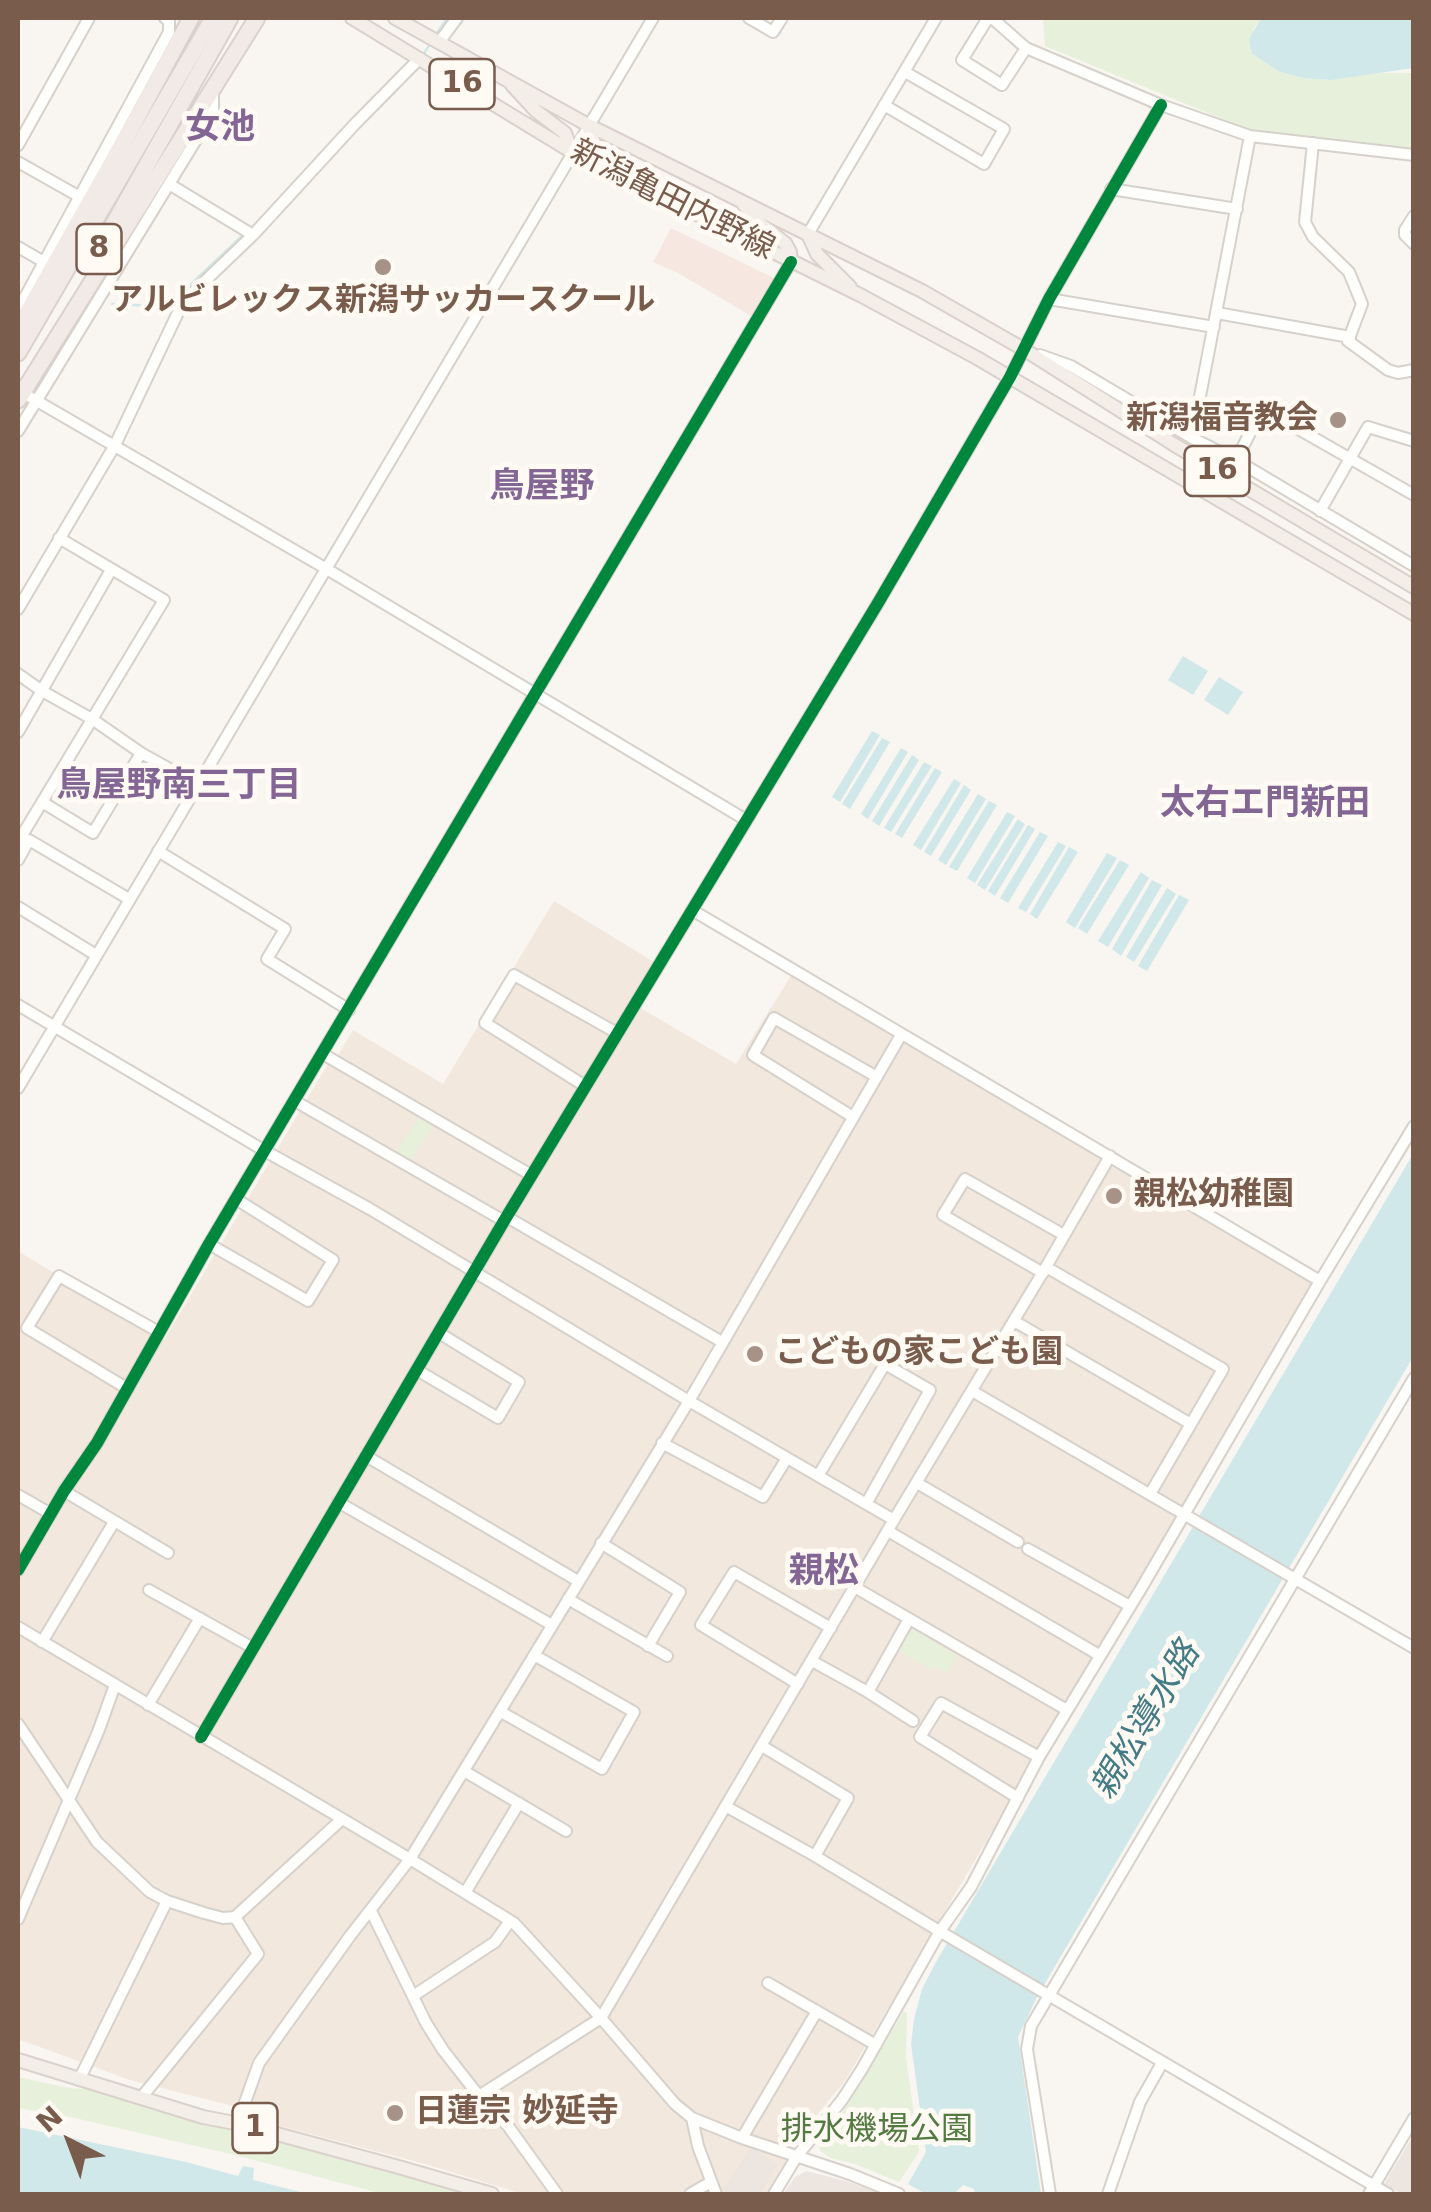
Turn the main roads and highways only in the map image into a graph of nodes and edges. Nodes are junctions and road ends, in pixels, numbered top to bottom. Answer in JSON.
{"nodes":[{"id":1,"x":213,"y":18,"type":"edge"},
{"id":2,"x":230,"y":18,"type":"edge"},
{"id":3,"x":257,"y":18,"type":"edge"},
{"id":4,"x":352,"y":18,"type":"edge"},
{"id":5,"x":396,"y":18,"type":"edge"},
{"id":6,"x":190,"y":22,"type":"edge"},
{"id":7,"x":506,"y":78,"type":"junction"},
{"id":8,"x":175,"y":99,"type":"junction"},
{"id":9,"x":588,"y":125,"type":"junction"},
{"id":10,"x":572,"y":152,"type":"junction"},
{"id":11,"x":639,"y":186,"type":"junction"},
{"id":12,"x":739,"y":200,"type":"junction"},
{"id":13,"x":808,"y":234,"type":"junction"},
{"id":14,"x":791,"y":262,"type":"junction"},
{"id":15,"x":855,"y":293,"type":"junction"},
{"id":16,"x":18,"y":329,"type":"edge"},
{"id":17,"x":18,"y":353,"type":"edge"},
{"id":18,"x":25,"y":398,"type":"edge"},
{"id":19,"x":1414,"y":586,"type":"edge"},
{"id":20,"x":1414,"y":614,"type":"edge"},
{"id":21,"x":18,"y":2060,"type":"edge"},
{"id":22,"x":492,"y":2194,"type":"edge"}],
"edges":[{"from":1,"to":8,"type":"highway","number":"8"},
{"from":2,"to":8,"type":"highway","number":"8"},
{"from":3,"to":18,"type":"highway"},
{"from":4,"to":10,"type":"main road","name":"新潟亀田内野線","number":"16"},
{"from":5,"to":7,"type":"main road","name":"新潟亀田内野線","number":"16"},
{"from":6,"to":16,"type":"highway"},
{"from":7,"to":9,"type":"main road","name":"新潟亀田内野線","number":"16"},
{"from":7,"to":10,"type":"main road"},
{"from":8,"to":17,"type":"highway","number":"8"},
{"from":8,"to":18,"type":"highway","number":"8"},
{"from":9,"to":11,"type":"main road"},
{"from":9,"to":12,"type":"main road","name":"新潟亀田内野線","number":"16"},
{"from":10,"to":11,"type":"main road","name":"新潟亀田内野線","number":"16"},
{"from":11,"to":14,"type":"main road","name":"新潟亀田内野線","number":"16"},
{"from":12,"to":13,"type":"main road","name":"新潟亀田内野線","number":"16"},
{"from":12,"to":14,"type":"main road"},
{"from":13,"to":15,"type":"main road"},
{"from":13,"to":19,"type":"main road","name":"新潟亀田内野線","number":"16"},
{"from":14,"to":15,"type":"main road","name":"新潟亀田内野線","number":"16"},
{"from":15,"to":20,"type":"main road","name":"新潟亀田内野線","number":"16"},
{"from":21,"to":22,"type":"main road","number":"1"}]}
